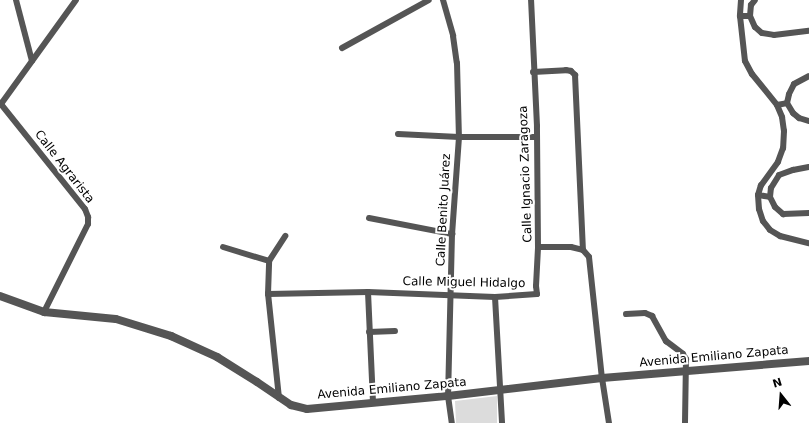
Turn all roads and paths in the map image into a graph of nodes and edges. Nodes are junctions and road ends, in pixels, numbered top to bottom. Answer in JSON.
{"nodes":[{"id":1,"x":16,"y":0,"type":"edge"},
{"id":2,"x":76,"y":0,"type":"edge"},
{"id":3,"x":429,"y":0,"type":"edge"},
{"id":4,"x":443,"y":0,"type":"edge"},
{"id":5,"x":531,"y":0,"type":"edge"},
{"id":6,"x":741,"y":0,"type":"edge"},
{"id":7,"x":755,"y":0,"type":"edge"},
{"id":8,"x":740,"y":16,"type":"junction"},
{"id":9,"x":750,"y":16,"type":"junction"},
{"id":10,"x":809,"y":31,"type":"edge"},
{"id":11,"x":342,"y":48,"type":"dead end"},
{"id":12,"x":32,"y":61,"type":"junction"},
{"id":13,"x":533,"y":72,"type":"junction"},
{"id":14,"x":809,"y":76,"type":"edge"},
{"id":15,"x":1,"y":104,"type":"edge"},
{"id":16,"x":787,"y":104,"type":"junction"},
{"id":17,"x":777,"y":105,"type":"junction"},
{"id":18,"x":809,"y":121,"type":"edge"},
{"id":19,"x":398,"y":134,"type":"dead end"},
{"id":20,"x":459,"y":137,"type":"junction"},
{"id":21,"x":536,"y":137,"type":"junction"},
{"id":22,"x":809,"y":167,"type":"edge"},
{"id":23,"x":758,"y":195,"type":"junction"},
{"id":24,"x":770,"y":197,"type":"junction"},
{"id":25,"x":809,"y":213,"type":"edge"},
{"id":26,"x":369,"y":218,"type":"dead end"},
{"id":27,"x":452,"y":234,"type":"junction"},
{"id":28,"x":285,"y":236,"type":"dead end"},
{"id":29,"x":809,"y":243,"type":"edge"},
{"id":30,"x":223,"y":247,"type":"dead end"},
{"id":31,"x":538,"y":248,"type":"junction"},
{"id":32,"x":583,"y":250,"type":"junction"},
{"id":33,"x":269,"y":261,"type":"junction"},
{"id":34,"x":368,"y":292,"type":"junction"},
{"id":35,"x":268,"y":294,"type":"junction"},
{"id":36,"x":451,"y":295,"type":"junction"},
{"id":37,"x":0,"y":296,"type":"edge"},
{"id":38,"x":495,"y":297,"type":"junction"},
{"id":39,"x":44,"y":312,"type":"junction"},
{"id":40,"x":626,"y":314,"type":"dead end"},
{"id":41,"x":395,"y":331,"type":"dead end"},
{"id":42,"x":368,"y":332,"type":"junction"},
{"id":43,"x":809,"y":361,"type":"edge"},
{"id":44,"x":686,"y":371,"type":"junction"},
{"id":45,"x":602,"y":378,"type":"junction"},
{"id":46,"x":500,"y":390,"type":"junction"},
{"id":47,"x":448,"y":396,"type":"junction"},
{"id":48,"x":279,"y":399,"type":"junction"},
{"id":49,"x":373,"y":402,"type":"junction"},
{"id":50,"x":452,"y":423,"type":"edge"},
{"id":51,"x":502,"y":423,"type":"edge"},
{"id":52,"x":609,"y":423,"type":"edge"},
{"id":53,"x":685,"y":423,"type":"edge"}],
"edges":[{"from":1,"to":12,"type":"street"},
{"from":2,"to":12,"type":"street"},
{"from":3,"to":11,"type":"street"},
{"from":4,"to":20,"type":"street","name":"Calle Benito Juárez"},
{"from":5,"to":13,"type":"street","name":"Calle Ignacio Zaragoza"},
{"from":6,"to":8,"type":"street"},
{"from":7,"to":9,"type":"street"},
{"from":8,"to":9,"type":"street"},
{"from":8,"to":17,"type":"street"},
{"from":9,"to":10,"type":"street"},
{"from":12,"to":15,"type":"street"},
{"from":13,"to":21,"type":"street","name":"Calle Ignacio Zaragoza"},
{"from":13,"to":32,"type":"street"},
{"from":14,"to":16,"type":"street"},
{"from":15,"to":39,"type":"street","name":"Calle Agrarista"},
{"from":16,"to":17,"type":"street"},
{"from":16,"to":18,"type":"street"},
{"from":17,"to":23,"type":"street"},
{"from":19,"to":20,"type":"street"},
{"from":20,"to":21,"type":"street"},
{"from":20,"to":27,"type":"street","name":"Calle Benito Juárez"},
{"from":21,"to":31,"type":"street","name":"Calle Ignacio Zaragoza"},
{"from":22,"to":24,"type":"street"},
{"from":23,"to":24,"type":"street"},
{"from":23,"to":29,"type":"street"},
{"from":24,"to":25,"type":"street"},
{"from":26,"to":27,"type":"street"},
{"from":27,"to":36,"type":"street","name":"Calle Benito Juárez"},
{"from":28,"to":33,"type":"street"},
{"from":30,"to":33,"type":"street"},
{"from":31,"to":32,"type":"street","name":"Calle Ignacio Zaragoza"},
{"from":31,"to":38,"type":"street","name":"Calle Miguel Hidalgo"},
{"from":32,"to":45,"type":"street"},
{"from":33,"to":35,"type":"street"},
{"from":34,"to":35,"type":"street","name":"Calle Miguel Hidalgo"},
{"from":34,"to":36,"type":"street","name":"Calle Miguel Hidalgo"},
{"from":34,"to":42,"type":"street"},
{"from":35,"to":48,"type":"street"},
{"from":36,"to":38,"type":"street","name":"Calle Miguel Hidalgo"},
{"from":36,"to":47,"type":"street","name":"Calle Benito Juárez"},
{"from":37,"to":39,"type":"street","name":"Avenida Emiliano Zapata"},
{"from":38,"to":46,"type":"street"},
{"from":39,"to":48,"type":"street","name":"Avenida Emiliano Zapata"},
{"from":40,"to":44,"type":"street"},
{"from":41,"to":42,"type":"street"},
{"from":42,"to":49,"type":"street"},
{"from":43,"to":44,"type":"street","name":"Avenida Emiliano Zapata"},
{"from":44,"to":45,"type":"street","name":"Avenida Emiliano Zapata"},
{"from":44,"to":53,"type":"street"},
{"from":45,"to":46,"type":"street","name":"Avenida Emiliano Zapata"},
{"from":45,"to":52,"type":"street"},
{"from":46,"to":47,"type":"street","name":"Avenida Emiliano Zapata"},
{"from":46,"to":51,"type":"street"},
{"from":47,"to":49,"type":"street","name":"Avenida Emiliano Zapata"},
{"from":47,"to":50,"type":"street","name":"Calle Benito Juárez"},
{"from":48,"to":49,"type":"street","name":"Avenida Emiliano Zapata"}]}
